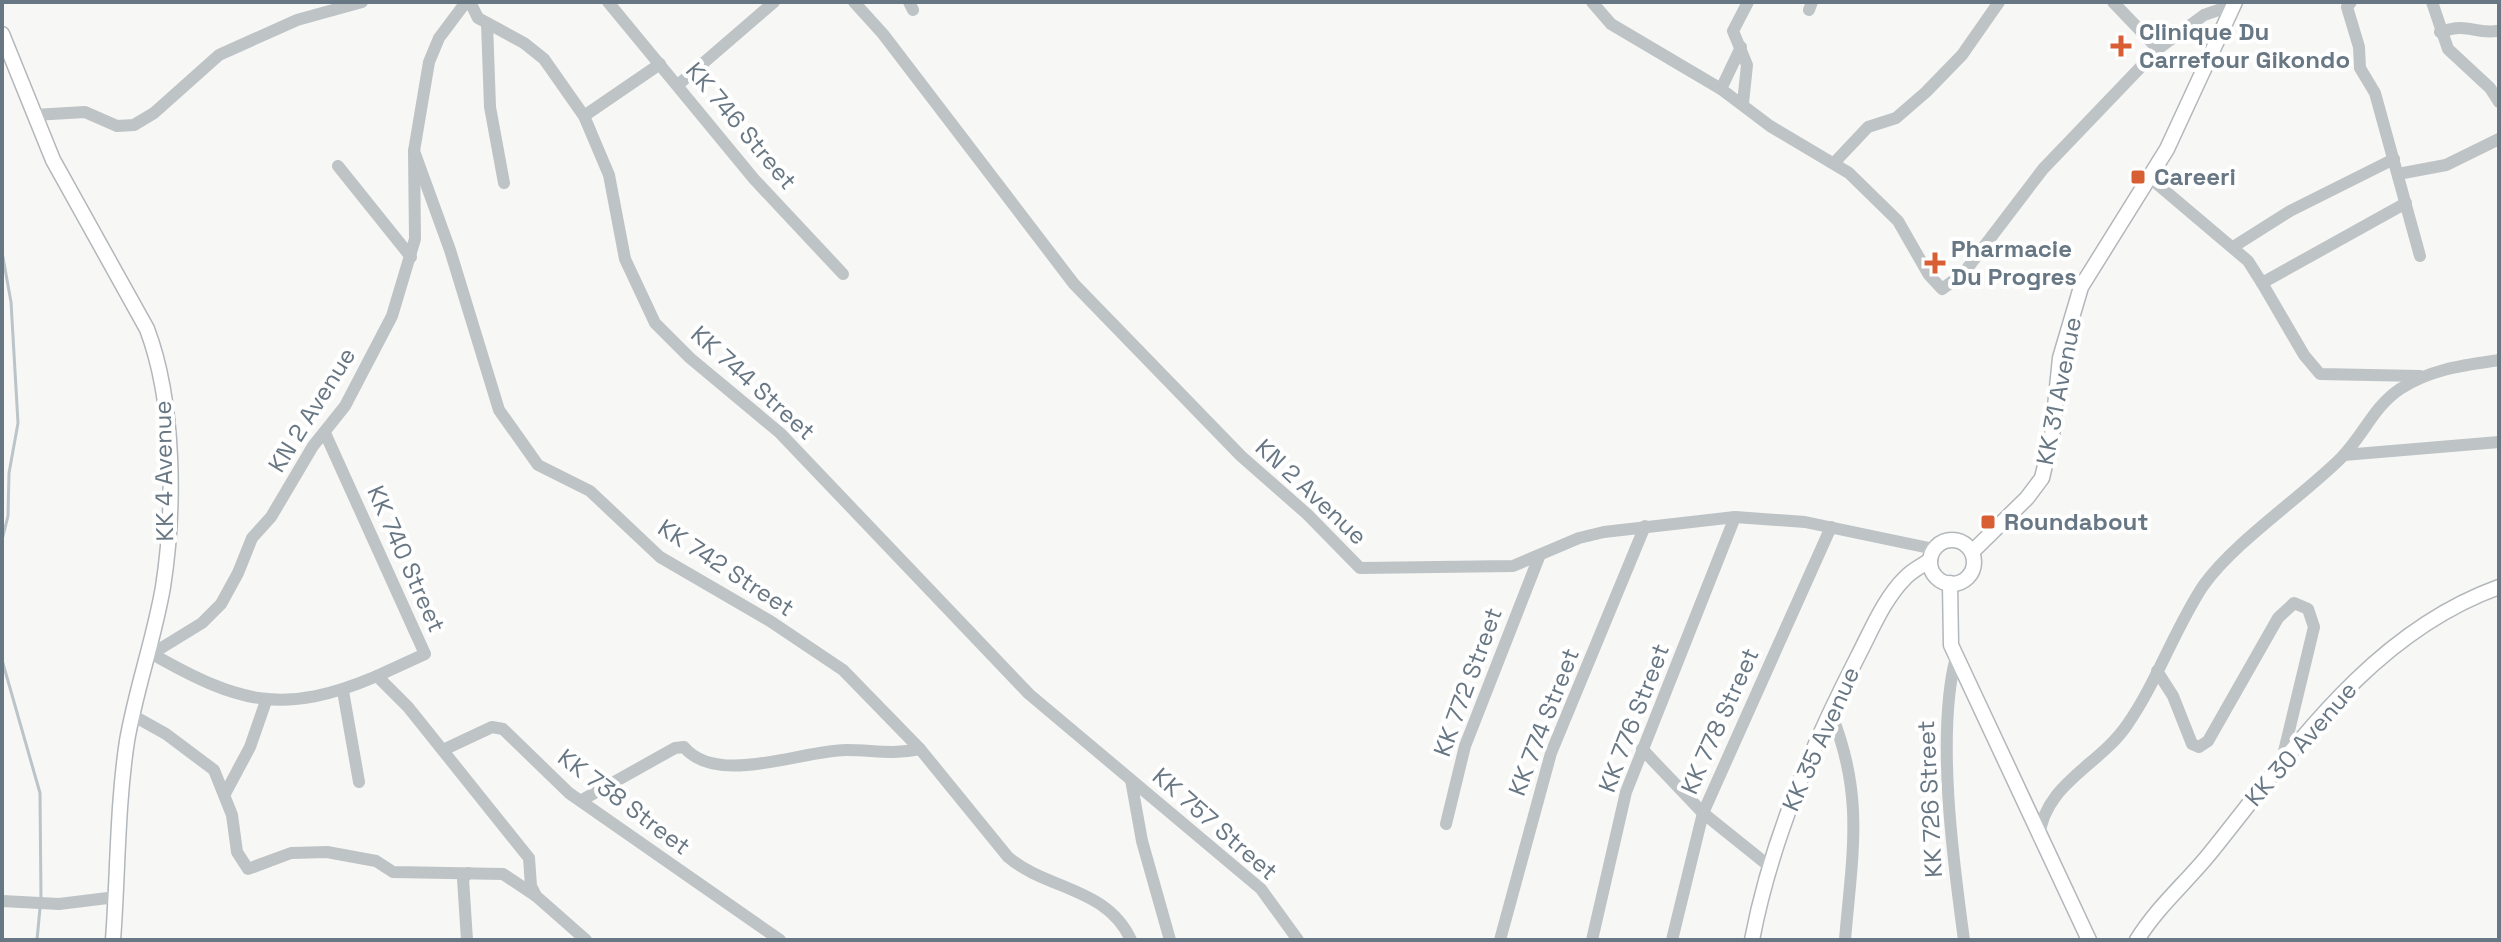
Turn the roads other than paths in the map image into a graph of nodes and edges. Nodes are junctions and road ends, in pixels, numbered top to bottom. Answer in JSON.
{"nodes":[{"id":1,"x":362,"y":2,"type":"edge"},
{"id":2,"x":468,"y":2,"type":"edge"},
{"id":3,"x":608,"y":2,"type":"edge"},
{"id":4,"x":774,"y":2,"type":"edge"},
{"id":5,"x":854,"y":2,"type":"edge"},
{"id":6,"x":1592,"y":2,"type":"edge"},
{"id":7,"x":1748,"y":2,"type":"edge"},
{"id":8,"x":1999,"y":2,"type":"edge"},
{"id":9,"x":2113,"y":2,"type":"edge"},
{"id":10,"x":2351,"y":2,"type":"edge"},
{"id":11,"x":2432,"y":2,"type":"edge"},
{"id":12,"x":2234,"y":4,"type":"edge"},
{"id":13,"x":487,"y":23,"type":"junction"},
{"id":14,"x":2497,"y":31,"type":"edge"},
{"id":15,"x":2440,"y":32,"type":"junction"},
{"id":16,"x":2,"y":34,"type":"edge"},
{"id":17,"x":1741,"y":47,"type":"junction"},
{"id":18,"x":2158,"y":49,"type":"junction"},
{"id":19,"x":660,"y":64,"type":"junction"},
{"id":20,"x":679,"y":84,"type":"junction"},
{"id":21,"x":1721,"y":89,"type":"junction"},
{"id":22,"x":2499,"y":101,"type":"edge"},
{"id":23,"x":1743,"y":103,"type":"junction"},
{"id":24,"x":34,"y":115,"type":"junction"},
{"id":25,"x":584,"y":116,"type":"junction"},
{"id":26,"x":2499,"y":139,"type":"edge"},
{"id":27,"x":414,"y":151,"type":"junction"},
{"id":28,"x":2394,"y":159,"type":"junction"},
{"id":29,"x":1834,"y":163,"type":"junction"},
{"id":30,"x":338,"y":166,"type":"dead end"},
{"id":31,"x":2398,"y":174,"type":"junction"},
{"id":32,"x":2150,"y":178,"type":"junction"},
{"id":33,"x":504,"y":183,"type":"dead end"},
{"id":34,"x":2406,"y":203,"type":"junction"},
{"id":35,"x":2233,"y":247,"type":"junction"},
{"id":36,"x":2420,"y":256,"type":"dead end"},
{"id":37,"x":411,"y":257,"type":"junction"},
{"id":38,"x":843,"y":274,"type":"dead end"},
{"id":39,"x":2262,"y":283,"type":"junction"},
{"id":40,"x":2499,"y":360,"type":"edge"},
{"id":41,"x":2425,"y":376,"type":"junction"},
{"id":42,"x":325,"y":433,"type":"junction"},
{"id":43,"x":2499,"y":442,"type":"edge"},
{"id":44,"x":2344,"y":455,"type":"junction"},
{"id":45,"x":1735,"y":517,"type":"junction"},
{"id":46,"x":1645,"y":526,"type":"junction"},
{"id":47,"x":1831,"y":527,"type":"junction"},
{"id":48,"x":1972,"y":552,"type":"junction"},
{"id":49,"x":1932,"y":555,"type":"junction"},
{"id":50,"x":1539,"y":557,"type":"junction"},
{"id":51,"x":1950,"y":583,"type":"junction"},
{"id":52,"x":2499,"y":587,"type":"edge"},
{"id":53,"x":149,"y":657,"type":"junction"},
{"id":54,"x":1956,"y":657,"type":"junction"},
{"id":55,"x":2157,"y":671,"type":"junction"},
{"id":56,"x":377,"y":676,"type":"junction"},
{"id":57,"x":343,"y":691,"type":"junction"},
{"id":58,"x":266,"y":701,"type":"junction"},
{"id":59,"x":1831,"y":713,"type":"junction"},
{"id":60,"x":132,"y":715,"type":"junction"},
{"id":61,"x":920,"y":749,"type":"junction"},
{"id":62,"x":1642,"y":749,"type":"junction"},
{"id":63,"x":443,"y":750,"type":"junction"},
{"id":64,"x":2280,"y":767,"type":"junction"},
{"id":65,"x":1131,"y":780,"type":"junction"},
{"id":66,"x":359,"y":782,"type":"dead end"},
{"id":67,"x":226,"y":792,"type":"junction"},
{"id":68,"x":582,"y":800,"type":"junction"},
{"id":69,"x":1703,"y":813,"type":"junction"},
{"id":70,"x":1446,"y":824,"type":"dead end"},
{"id":71,"x":2039,"y":837,"type":"junction"},
{"id":72,"x":1769,"y":866,"type":"junction"},
{"id":73,"x":468,"y":873,"type":"junction"},
{"id":74,"x":536,"y":896,"type":"junction"},
{"id":75,"x":116,"y":897,"type":"junction"},
{"id":76,"x":2,"y":901,"type":"edge"},
{"id":77,"x":113,"y":940,"type":"edge"},
{"id":78,"x":467,"y":940,"type":"edge"},
{"id":79,"x":586,"y":940,"type":"edge"},
{"id":80,"x":780,"y":940,"type":"edge"},
{"id":81,"x":1131,"y":940,"type":"edge"},
{"id":82,"x":1170,"y":940,"type":"edge"},
{"id":83,"x":1298,"y":940,"type":"edge"},
{"id":84,"x":1500,"y":940,"type":"edge"},
{"id":85,"x":1592,"y":940,"type":"edge"},
{"id":86,"x":1672,"y":940,"type":"edge"},
{"id":87,"x":1752,"y":940,"type":"edge"},
{"id":88,"x":1845,"y":940,"type":"edge"},
{"id":89,"x":1964,"y":940,"type":"edge"},
{"id":90,"x":2089,"y":940,"type":"edge"},
{"id":91,"x":2137,"y":940,"type":"edge"}],
"edges":[{"from":1,"to":24,"type":"street"},
{"from":2,"to":13,"type":"street","name":"KK 744 Street"},
{"from":2,"to":27,"type":"street","name":"KN 2 Avenue"},
{"from":3,"to":19,"type":"street","name":"KK 746 Street"},
{"from":4,"to":20,"type":"street"},
{"from":5,"to":50,"type":"street","name":"KN 2 Avenue"},
{"from":6,"to":21,"type":"street"},
{"from":7,"to":17,"type":"street"},
{"from":8,"to":29,"type":"street"},
{"from":9,"to":18,"type":"street"},
{"from":10,"to":28,"type":"street"},
{"from":11,"to":15,"type":"street"},
{"from":12,"to":18,"type":"street"},
{"from":12,"to":32,"type":"main road","name":"KK 31 Avenue"},
{"from":13,"to":25,"type":"street","name":"KK 744 Street"},
{"from":13,"to":33,"type":"street"},
{"from":14,"to":15,"type":"street"},
{"from":15,"to":22,"type":"street"},
{"from":16,"to":24,"type":"main road","name":"KK 4 Avenue"},
{"from":17,"to":21,"type":"street"},
{"from":17,"to":23,"type":"street"},
{"from":18,"to":29,"type":"street"},
{"from":19,"to":20,"type":"street","name":"KK 746 Street"},
{"from":19,"to":25,"type":"street"},
{"from":20,"to":38,"type":"street","name":"KK 746 Street"},
{"from":21,"to":23,"type":"street"},
{"from":23,"to":29,"type":"street"},
{"from":24,"to":53,"type":"main road","name":"KK 4 Avenue"},
{"from":25,"to":65,"type":"street","name":"KK 744 Street"},
{"from":26,"to":31,"type":"street"},
{"from":27,"to":37,"type":"street","name":"KN 2 Avenue"},
{"from":27,"to":61,"type":"street","name":"KK 742 Street"},
{"from":28,"to":31,"type":"street"},
{"from":28,"to":35,"type":"street"},
{"from":30,"to":37,"type":"street"},
{"from":31,"to":34,"type":"street"},
{"from":32,"to":35,"type":"street"},
{"from":32,"to":48,"type":"main road","name":"KK 31 Avenue"},
{"from":34,"to":36,"type":"street"},
{"from":34,"to":39,"type":"street"},
{"from":35,"to":39,"type":"street"},
{"from":37,"to":42,"type":"street","name":"KN 2 Avenue"},
{"from":39,"to":41,"type":"street"},
{"from":40,"to":41,"type":"street"},
{"from":41,"to":44,"type":"street"},
{"from":42,"to":53,"type":"street","name":"KN 2 Avenue"},
{"from":42,"to":56,"type":"street","name":"KK 740 Street"},
{"from":43,"to":44,"type":"street"},
{"from":44,"to":55,"type":"street"},
{"from":45,"to":46,"type":"street","name":"KN 2 Avenue"},
{"from":45,"to":47,"type":"street","name":"KN 2 Avenue"},
{"from":45,"to":62,"type":"street","name":"KK 776 Street"},
{"from":46,"to":50,"type":"street","name":"KN 2 Avenue"},
{"from":46,"to":84,"type":"street","name":"KK 774 Street"},
{"from":47,"to":49,"type":"street","name":"KN 2 Avenue"},
{"from":47,"to":69,"type":"street","name":"KK 778 Street"},
{"from":48,"to":49,"type":"main road"},
{"from":48,"to":51,"type":"main road"},
{"from":49,"to":51,"type":"main road"},
{"from":49,"to":59,"type":"main road","name":"KK 35 Avenue"},
{"from":50,"to":70,"type":"street","name":"KK 772 Street"},
{"from":51,"to":54,"type":"main road"},
{"from":52,"to":64,"type":"main road","name":"KK 30 Avenue"},
{"from":53,"to":58,"type":"street"},
{"from":53,"to":60,"type":"main road","name":"KK 4 Avenue"},
{"from":54,"to":71,"type":"main road"},
{"from":54,"to":89,"type":"street","name":"KK 726 Street"},
{"from":55,"to":64,"type":"street"},
{"from":55,"to":71,"type":"street"},
{"from":56,"to":57,"type":"street"},
{"from":56,"to":63,"type":"street"},
{"from":57,"to":58,"type":"street"},
{"from":57,"to":66,"type":"street"},
{"from":58,"to":67,"type":"street"},
{"from":59,"to":72,"type":"main road","name":"KK 35 Avenue"},
{"from":59,"to":88,"type":"street"},
{"from":60,"to":67,"type":"street"},
{"from":60,"to":75,"type":"main road","name":"KK 4 Avenue"},
{"from":61,"to":68,"type":"street"},
{"from":61,"to":81,"type":"street","name":"KK 742 Street"},
{"from":62,"to":69,"type":"street"},
{"from":62,"to":85,"type":"street","name":"KK 776 Street"},
{"from":63,"to":68,"type":"street","name":"KK 738 Street"},
{"from":63,"to":74,"type":"street"},
{"from":64,"to":91,"type":"main road","name":"KK 30 Avenue"},
{"from":65,"to":82,"type":"street"},
{"from":65,"to":83,"type":"street","name":"KK 757 Street"},
{"from":67,"to":73,"type":"street"},
{"from":68,"to":80,"type":"street","name":"KK 738 Street"},
{"from":69,"to":72,"type":"street"},
{"from":69,"to":86,"type":"street","name":"KK 778 Street"},
{"from":71,"to":90,"type":"main road"},
{"from":72,"to":87,"type":"main road","name":"KK 35 Avenue"},
{"from":73,"to":74,"type":"street"},
{"from":73,"to":78,"type":"street"},
{"from":74,"to":79,"type":"street"},
{"from":75,"to":76,"type":"street"},
{"from":75,"to":77,"type":"main road","name":"KK 4 Avenue"}]}
